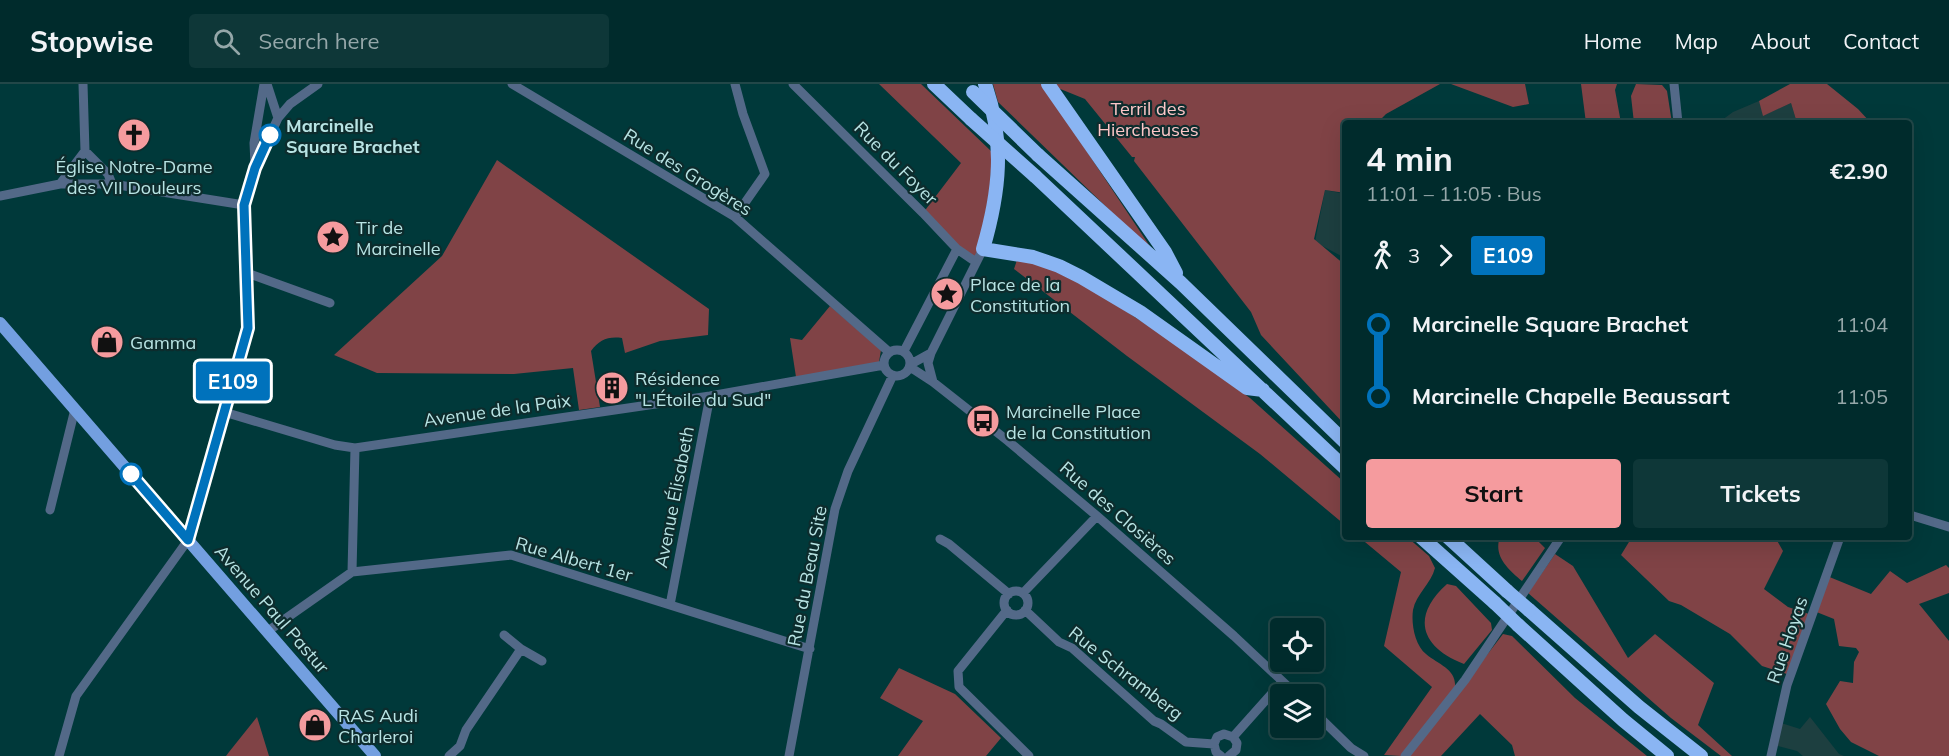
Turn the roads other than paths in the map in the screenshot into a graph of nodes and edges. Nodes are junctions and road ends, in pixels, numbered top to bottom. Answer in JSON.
{"nodes":[{"id":1,"x":83,"y":84,"type":"edge"},
{"id":2,"x":266,"y":84,"type":"edge"},
{"id":3,"x":318,"y":84,"type":"edge"},
{"id":4,"x":512,"y":84,"type":"edge"},
{"id":5,"x":735,"y":84,"type":"edge"},
{"id":6,"x":793,"y":84,"type":"edge"},
{"id":7,"x":934,"y":84,"type":"edge"},
{"id":8,"x":1048,"y":84,"type":"edge"},
{"id":9,"x":1674,"y":84,"type":"edge"},
{"id":10,"x":974,"y":87,"type":"edge"},
{"id":11,"x":278,"y":118,"type":"junction"},
{"id":12,"x":1678,"y":120,"type":"edge"},
{"id":13,"x":86,"y":151,"type":"junction"},
{"id":14,"x":255,"y":168,"type":"junction"},
{"id":15,"x":60,"y":184,"type":"junction"},
{"id":16,"x":112,"y":184,"type":"junction"},
{"id":17,"x":0,"y":196,"type":"edge"},
{"id":18,"x":244,"y":205,"type":"junction"},
{"id":19,"x":735,"y":217,"type":"junction"},
{"id":20,"x":957,"y":249,"type":"junction"},
{"id":21,"x":982,"y":249,"type":"junction"},
{"id":22,"x":976,"y":262,"type":"junction"},
{"id":23,"x":247,"y":273,"type":"junction"},
{"id":24,"x":1182,"y":283,"type":"junction"},
{"id":25,"x":330,"y":303,"type":"dead end"},
{"id":26,"x":0,"y":323,"type":"edge"},
{"id":27,"x":904,"y":351,"type":"junction"},
{"id":28,"x":889,"y":352,"type":"junction"},
{"id":29,"x":931,"y":353,"type":"junction"},
{"id":30,"x":884,"y":365,"type":"junction"},
{"id":31,"x":910,"y":365,"type":"junction"},
{"id":32,"x":893,"y":375,"type":"junction"},
{"id":33,"x":933,"y":382,"type":"junction"},
{"id":34,"x":1263,"y":390,"type":"junction"},
{"id":35,"x":710,"y":396,"type":"junction"},
{"id":36,"x":75,"y":409,"type":"junction"},
{"id":37,"x":224,"y":412,"type":"junction"},
{"id":38,"x":1342,"y":438,"type":"edge"},
{"id":39,"x":355,"y":448,"type":"junction"},
{"id":40,"x":1342,"y":465,"type":"edge"},
{"id":41,"x":50,"y":510,"type":"dead end"},
{"id":42,"x":1097,"y":516,"type":"junction"},
{"id":43,"x":1912,"y":516,"type":"edge"},
{"id":44,"x":1949,"y":528,"type":"edge"},
{"id":45,"x":940,"y":539,"type":"dead end"},
{"id":46,"x":188,"y":540,"type":"junction"},
{"id":47,"x":1424,"y":540,"type":"edge"},
{"id":48,"x":1451,"y":540,"type":"edge"},
{"id":49,"x":1559,"y":540,"type":"edge"},
{"id":50,"x":1839,"y":540,"type":"edge"},
{"id":51,"x":351,"y":572,"type":"junction"},
{"id":52,"x":1009,"y":594,"type":"junction"},
{"id":53,"x":1023,"y":594,"type":"junction"},
{"id":54,"x":670,"y":605,"type":"junction"},
{"id":55,"x":1007,"y":610,"type":"junction"},
{"id":56,"x":1025,"y":610,"type":"junction"},
{"id":57,"x":267,"y":631,"type":"junction"},
{"id":58,"x":504,"y":635,"type":"dead end"},
{"id":59,"x":521,"y":649,"type":"junction"},
{"id":60,"x":810,"y":649,"type":"junction"},
{"id":61,"x":542,"y":661,"type":"dead end"},
{"id":62,"x":1282,"y":682,"type":"junction"},
{"id":63,"x":1284,"y":684,"type":"edge"},
{"id":64,"x":1324,"y":722,"type":"edge"},
{"id":65,"x":1233,"y":737,"type":"junction"},
{"id":66,"x":1214,"y":744,"type":"junction"},
{"id":67,"x":1218,"y":755,"type":"edge"},
{"id":68,"x":1233,"y":755,"type":"edge"},
{"id":69,"x":59,"y":756,"type":"edge"},
{"id":70,"x":375,"y":756,"type":"edge"},
{"id":71,"x":449,"y":756,"type":"edge"},
{"id":72,"x":789,"y":756,"type":"edge"},
{"id":73,"x":1029,"y":756,"type":"edge"},
{"id":74,"x":1364,"y":756,"type":"edge"},
{"id":75,"x":1405,"y":756,"type":"edge"},
{"id":76,"x":1667,"y":756,"type":"edge"},
{"id":77,"x":1701,"y":756,"type":"edge"},
{"id":78,"x":1771,"y":756,"type":"edge"}],
"edges":[{"from":1,"to":13,"type":"street"},
{"from":2,"to":11,"type":"street"},
{"from":2,"to":14,"type":"street"},
{"from":3,"to":11,"type":"street"},
{"from":4,"to":19,"type":"street","name":"Rue des Grogères"},
{"from":5,"to":19,"type":"street"},
{"from":6,"to":20,"type":"street","name":"Rue du Foyer"},
{"from":7,"to":34,"type":"highway","bridge":true},
{"from":8,"to":24,"type":"highway"},
{"from":9,"to":12,"type":"street"},
{"from":10,"to":21,"type":"highway"},
{"from":10,"to":24,"type":"highway","bridge":true},
{"from":11,"to":14,"type":"street"},
{"from":13,"to":15,"type":"street"},
{"from":13,"to":16,"type":"street"},
{"from":14,"to":18,"type":"street"},
{"from":15,"to":16,"type":"street"},
{"from":15,"to":17,"type":"street"},
{"from":16,"to":18,"type":"street"},
{"from":18,"to":23,"type":"street"},
{"from":19,"to":28,"type":"street","name":"Rue des Grogères"},
{"from":20,"to":22,"type":"street","name":"Rue du Foyer"},
{"from":20,"to":27,"type":"street"},
{"from":21,"to":22,"type":"street"},
{"from":21,"to":34,"type":"highway"},
{"from":22,"to":29,"type":"street"},
{"from":23,"to":25,"type":"street"},
{"from":23,"to":37,"type":"street"},
{"from":24,"to":38,"type":"highway"},
{"from":26,"to":36,"type":"main road","name":"Avenue Paul Pastur"},
{"from":27,"to":28,"type":"street"},
{"from":27,"to":31,"type":"street"},
{"from":28,"to":30,"type":"street"},
{"from":29,"to":31,"type":"street"},
{"from":29,"to":33,"type":"street"},
{"from":30,"to":32,"type":"street"},
{"from":30,"to":35,"type":"street","name":"Avenue de la Paix"},
{"from":31,"to":32,"type":"street"},
{"from":31,"to":33,"type":"street","name":"Rue des Closières"},
{"from":32,"to":60,"type":"street","name":"Rue du Beau Site"},
{"from":33,"to":42,"type":"street","name":"Rue des Closières"},
{"from":34,"to":40,"type":"highway"},
{"from":35,"to":39,"type":"street","name":"Avenue de la Paix"},
{"from":35,"to":54,"type":"street","name":"Avenue Élisabeth"},
{"from":36,"to":41,"type":"street"},
{"from":36,"to":46,"type":"main road","name":"Avenue Paul Pastur"},
{"from":37,"to":39,"type":"street","name":"Avenue de la Paix"},
{"from":37,"to":46,"type":"street"},
{"from":39,"to":51,"type":"street"},
{"from":42,"to":53,"type":"street"},
{"from":42,"to":62,"type":"street","name":"Rue des Closières"},
{"from":43,"to":44,"type":"street"},
{"from":45,"to":52,"type":"street"},
{"from":46,"to":57,"type":"main road","name":"Avenue Paul Pastur"},
{"from":46,"to":69,"type":"street"},
{"from":47,"to":76,"type":"highway","bridge":true},
{"from":48,"to":77,"type":"highway","bridge":true},
{"from":49,"to":75,"type":"street"},
{"from":50,"to":78,"type":"street","name":"Rue Hoyas"},
{"from":51,"to":54,"type":"street","name":"Rue Albert 1er"},
{"from":51,"to":57,"type":"street","name":"Rue Albert 1er"},
{"from":52,"to":53,"type":"street"},
{"from":52,"to":55,"type":"street"},
{"from":53,"to":56,"type":"street"},
{"from":54,"to":60,"type":"street","name":"Rue Albert 1er"},
{"from":55,"to":56,"type":"street"},
{"from":55,"to":73,"type":"street"},
{"from":56,"to":66,"type":"street","name":"Rue Schramberg"},
{"from":57,"to":70,"type":"main road","name":"Avenue Paul Pastur"},
{"from":58,"to":59,"type":"street"},
{"from":59,"to":61,"type":"street"},
{"from":59,"to":71,"type":"street"},
{"from":60,"to":72,"type":"street","name":"Rue du Beau Site"},
{"from":62,"to":63,"type":"street","name":"Rue des Closières"},
{"from":62,"to":65,"type":"street"},
{"from":64,"to":74,"type":"street"},
{"from":65,"to":66,"type":"street"},
{"from":65,"to":68,"type":"street"},
{"from":66,"to":67,"type":"street"}]}
